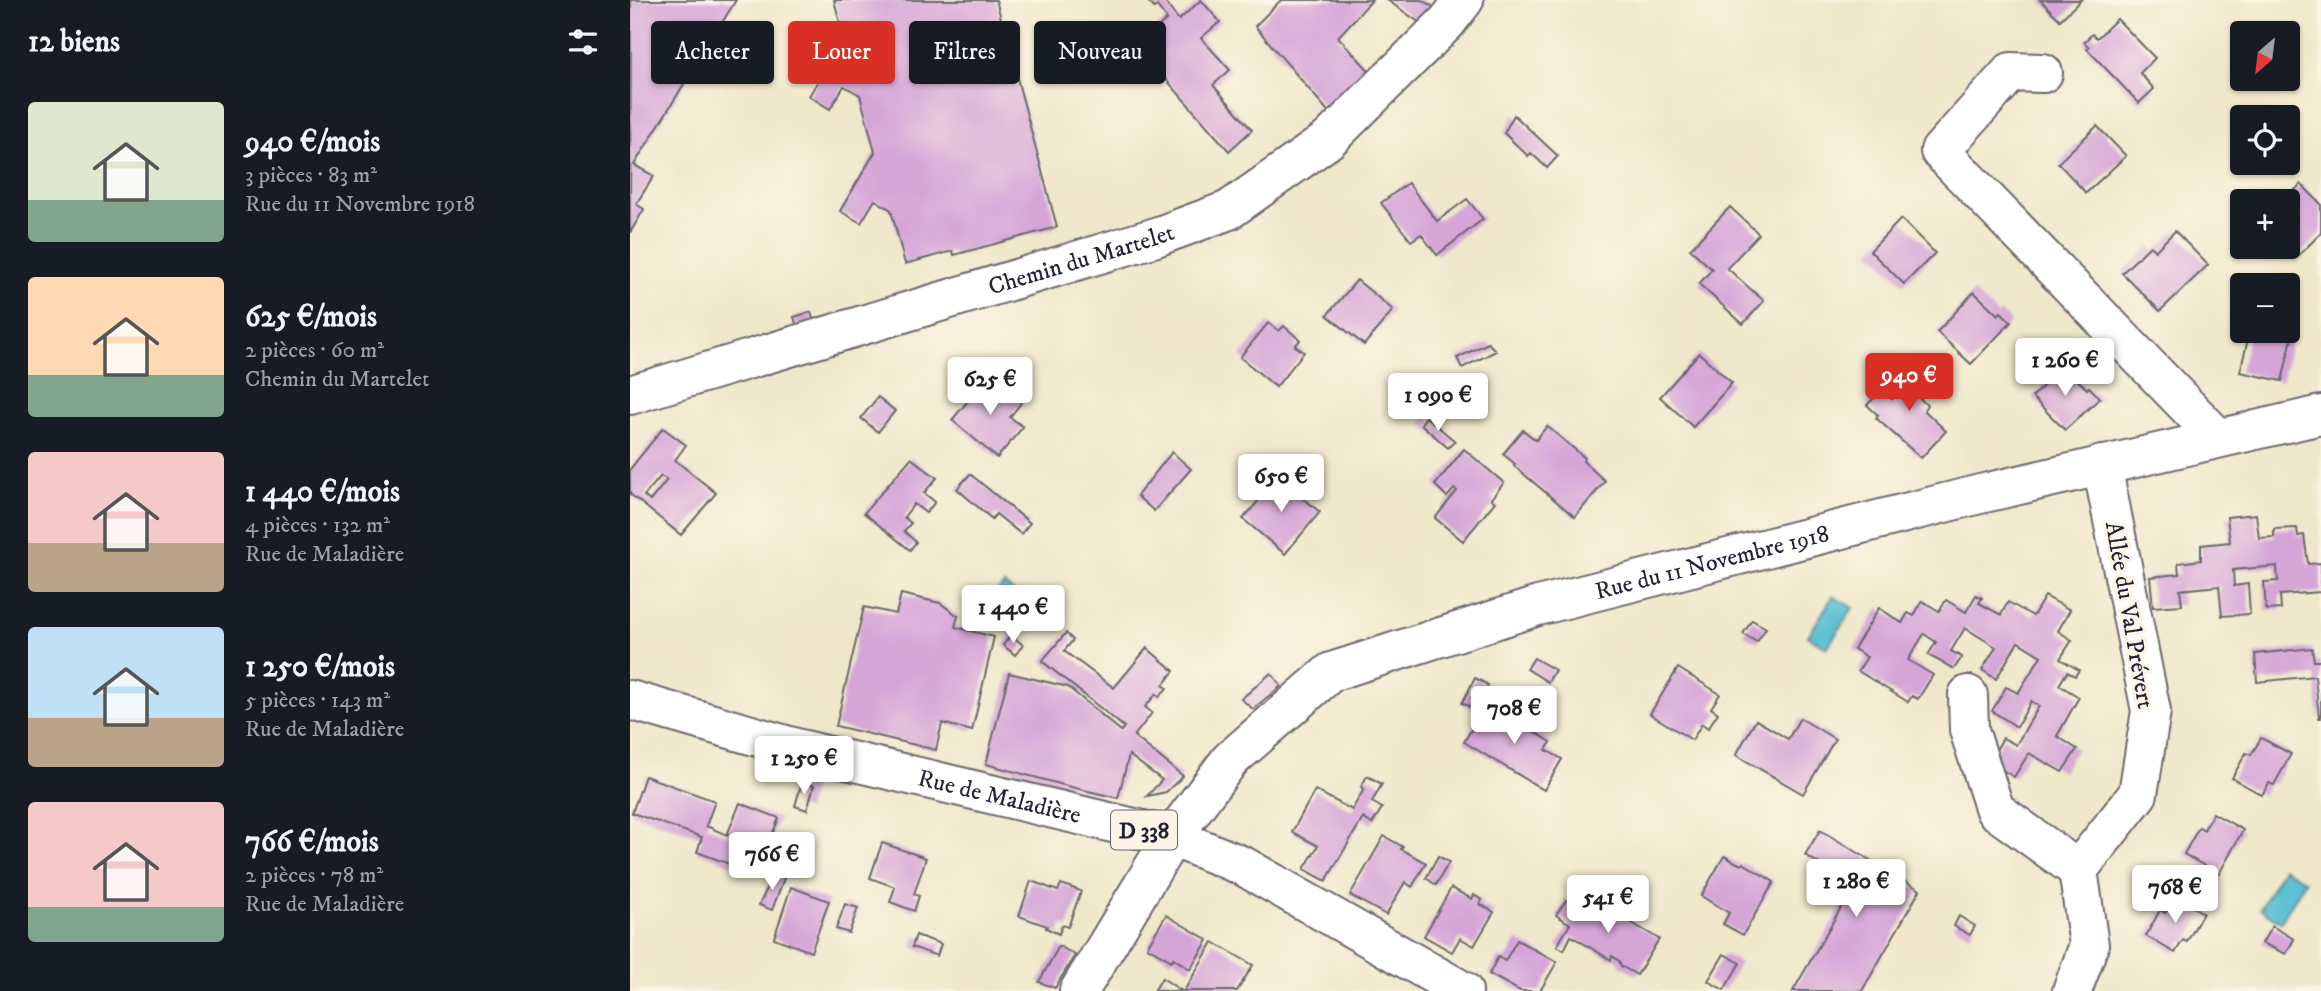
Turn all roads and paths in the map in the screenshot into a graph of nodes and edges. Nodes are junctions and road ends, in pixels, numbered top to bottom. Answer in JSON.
{"nodes":[{"id":1,"x":1464,"y":0,"type":"edge"},
{"id":2,"x":2043,"y":73,"type":"dead end"},
{"id":3,"x":630,"y":395,"type":"edge"},
{"id":4,"x":2321,"y":415,"type":"edge"},
{"id":5,"x":2218,"y":438,"type":"junction"},
{"id":6,"x":2102,"y":465,"type":"junction"},
{"id":7,"x":1968,"y":695,"type":"dead end"},
{"id":8,"x":630,"y":700,"type":"edge"},
{"id":9,"x":1171,"y":837,"type":"junction"},
{"id":10,"x":2078,"y":870,"type":"junction"},
{"id":11,"x":1079,"y":991,"type":"edge"},
{"id":12,"x":1463,"y":991,"type":"edge"},
{"id":13,"x":2073,"y":991,"type":"edge"}],
"edges":[{"from":1,"to":3,"type":"street","name":"Chemin du Martelet"},
{"from":2,"to":5,"type":"street"},
{"from":4,"to":5,"type":"street","name":"Rue du 11 Novembre 1918"},
{"from":5,"to":6,"type":"street","name":"Rue du 11 Novembre 1918"},
{"from":6,"to":9,"type":"street","name":"Rue du 11 Novembre 1918"},
{"from":6,"to":10,"type":"street","name":"Allée du Val Prévert"},
{"from":7,"to":10,"type":"street"},
{"from":8,"to":9,"type":"street","name":"Rue de Maladière","number":"D 338"},
{"from":9,"to":11,"type":"street","name":"Rue du 11 Novembre 1918"},
{"from":9,"to":12,"type":"street","name":"Rue de Maladière","number":"D 338"},
{"from":10,"to":13,"type":"street"}]}
